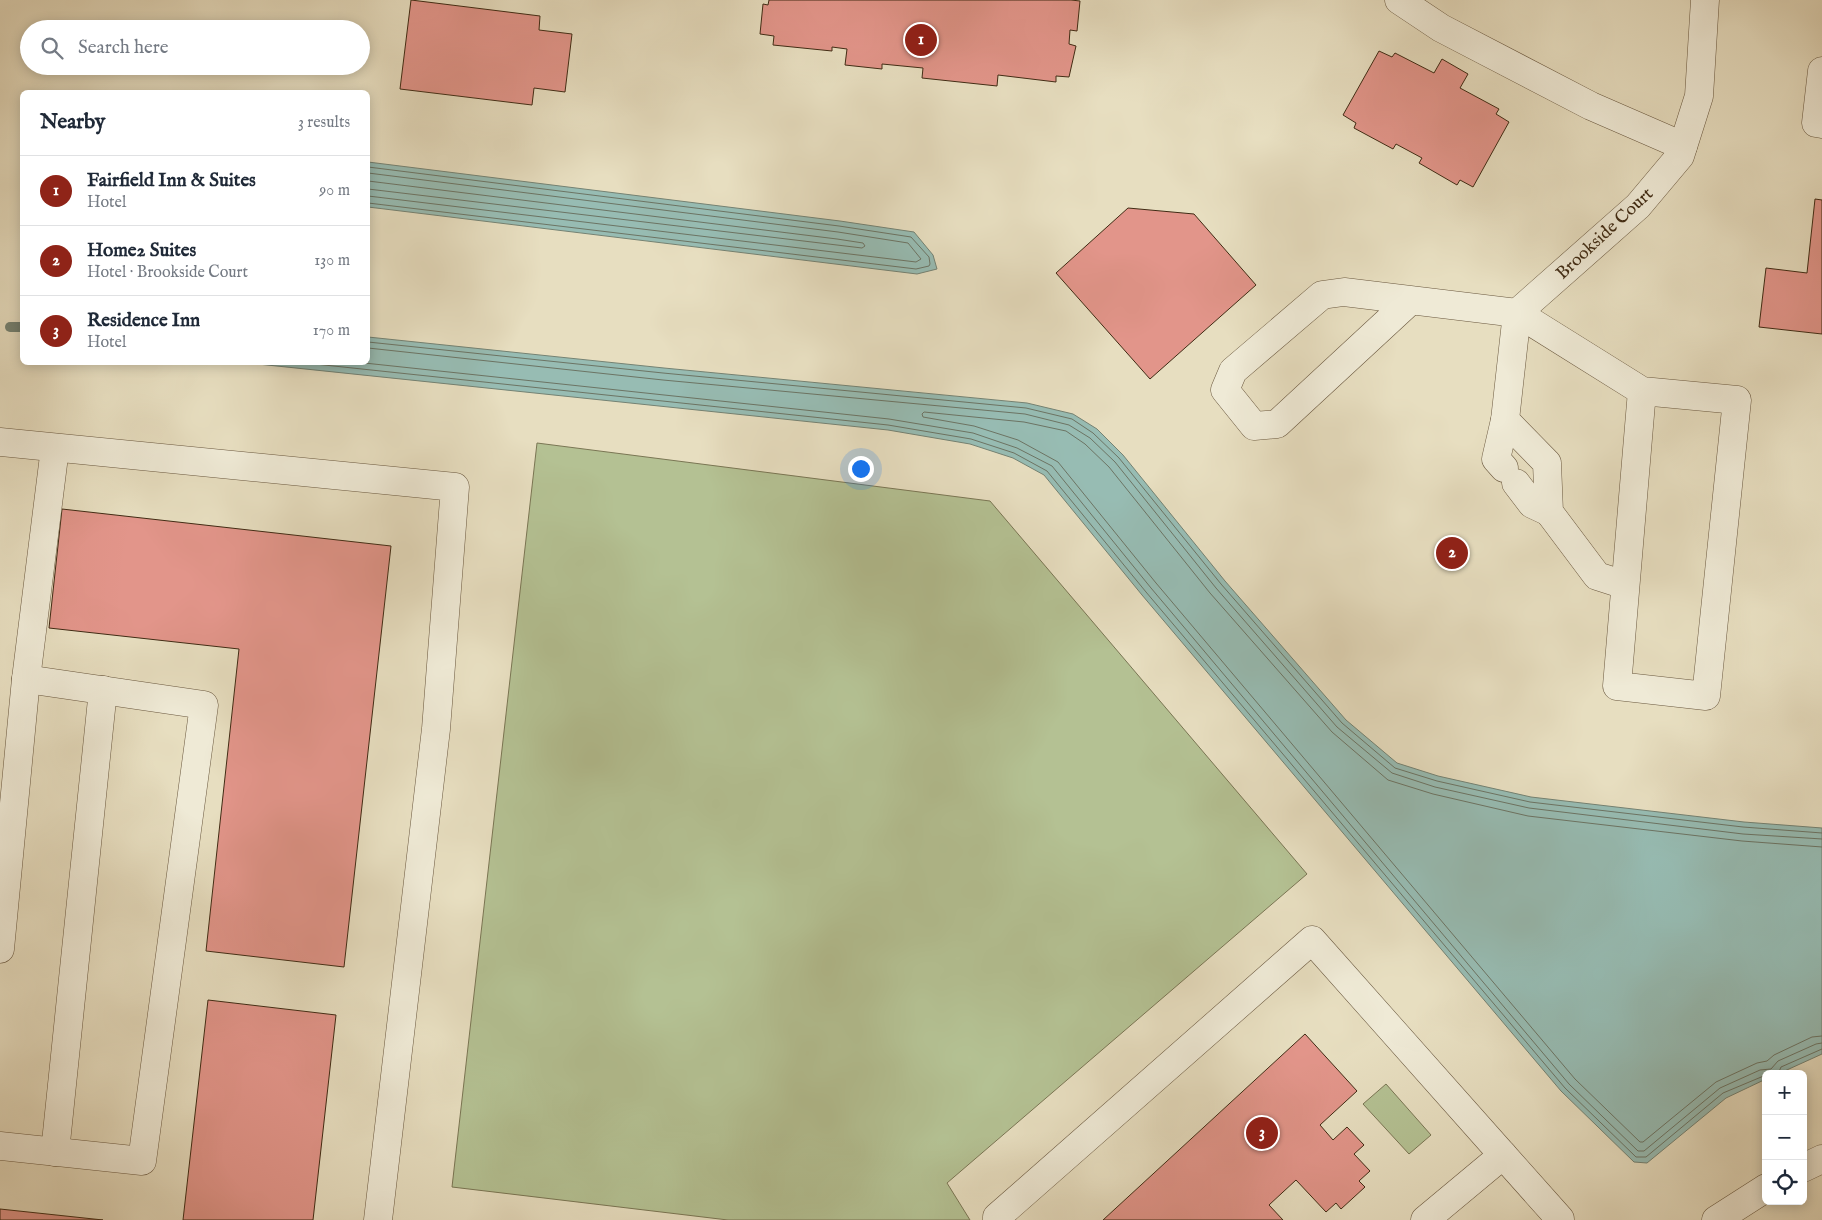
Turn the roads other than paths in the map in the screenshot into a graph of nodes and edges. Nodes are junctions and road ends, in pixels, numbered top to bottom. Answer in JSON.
{"nodes":[{"id":1,"x":1399,"y":0,"type":"edge"},
{"id":2,"x":1706,"y":0,"type":"edge"},
{"id":3,"x":1822,"y":70,"type":"edge"},
{"id":4,"x":1822,"y":124,"type":"edge"},
{"id":5,"x":1683,"y":146,"type":"junction"},
{"id":6,"x":1411,"y":300,"type":"junction"},
{"id":7,"x":1517,"y":313,"type":"junction"},
{"id":8,"x":1642,"y":390,"type":"junction"},
{"id":9,"x":1505,"y":420,"type":"junction"},
{"id":10,"x":0,"y":442,"type":"edge"},
{"id":11,"x":55,"y":448,"type":"junction"},
{"id":12,"x":1549,"y":512,"type":"junction"},
{"id":13,"x":1625,"y":585,"type":"junction"},
{"id":14,"x":26,"y":679,"type":"junction"},
{"id":15,"x":104,"y":690,"type":"junction"},
{"id":16,"x":0,"y":949,"type":"edge"},
{"id":17,"x":0,"y":1146,"type":"edge"},
{"id":18,"x":55,"y":1152,"type":"junction"},
{"id":19,"x":1503,"y":1154,"type":"junction"},
{"id":20,"x":1822,"y":1159,"type":"edge"},
{"id":21,"x":1807,"y":1166,"type":"edge"},
{"id":22,"x":1762,"y":1191,"type":"edge"},
{"id":23,"x":378,"y":1220,"type":"edge"},
{"id":24,"x":997,"y":1220,"type":"edge"},
{"id":25,"x":1425,"y":1220,"type":"edge"},
{"id":26,"x":1560,"y":1220,"type":"edge"},
{"id":27,"x":1716,"y":1220,"type":"edge"}],
"edges":[{"from":1,"to":5,"type":"street"},
{"from":2,"to":5,"type":"street","name":"Brookside Court"},
{"from":3,"to":4,"type":"street"},
{"from":5,"to":7,"type":"street","name":"Brookside Court"},
{"from":6,"to":6,"type":"street"},
{"from":6,"to":7,"type":"street"},
{"from":7,"to":8,"type":"street"},
{"from":7,"to":9,"type":"street"},
{"from":8,"to":13,"type":"street"},
{"from":8,"to":13,"type":"street"},
{"from":9,"to":12,"type":"street"},
{"from":9,"to":12,"type":"street"},
{"from":10,"to":11,"type":"street"},
{"from":11,"to":14,"type":"street"},
{"from":11,"to":23,"type":"street"},
{"from":12,"to":13,"type":"street"},
{"from":14,"to":15,"type":"street"},
{"from":14,"to":16,"type":"street"},
{"from":15,"to":18,"type":"street"},
{"from":15,"to":18,"type":"street"},
{"from":17,"to":18,"type":"street"},
{"from":19,"to":24,"type":"street"},
{"from":19,"to":25,"type":"street"},
{"from":19,"to":26,"type":"street"},
{"from":20,"to":21,"type":"street"},
{"from":22,"to":27,"type":"street"}]}
